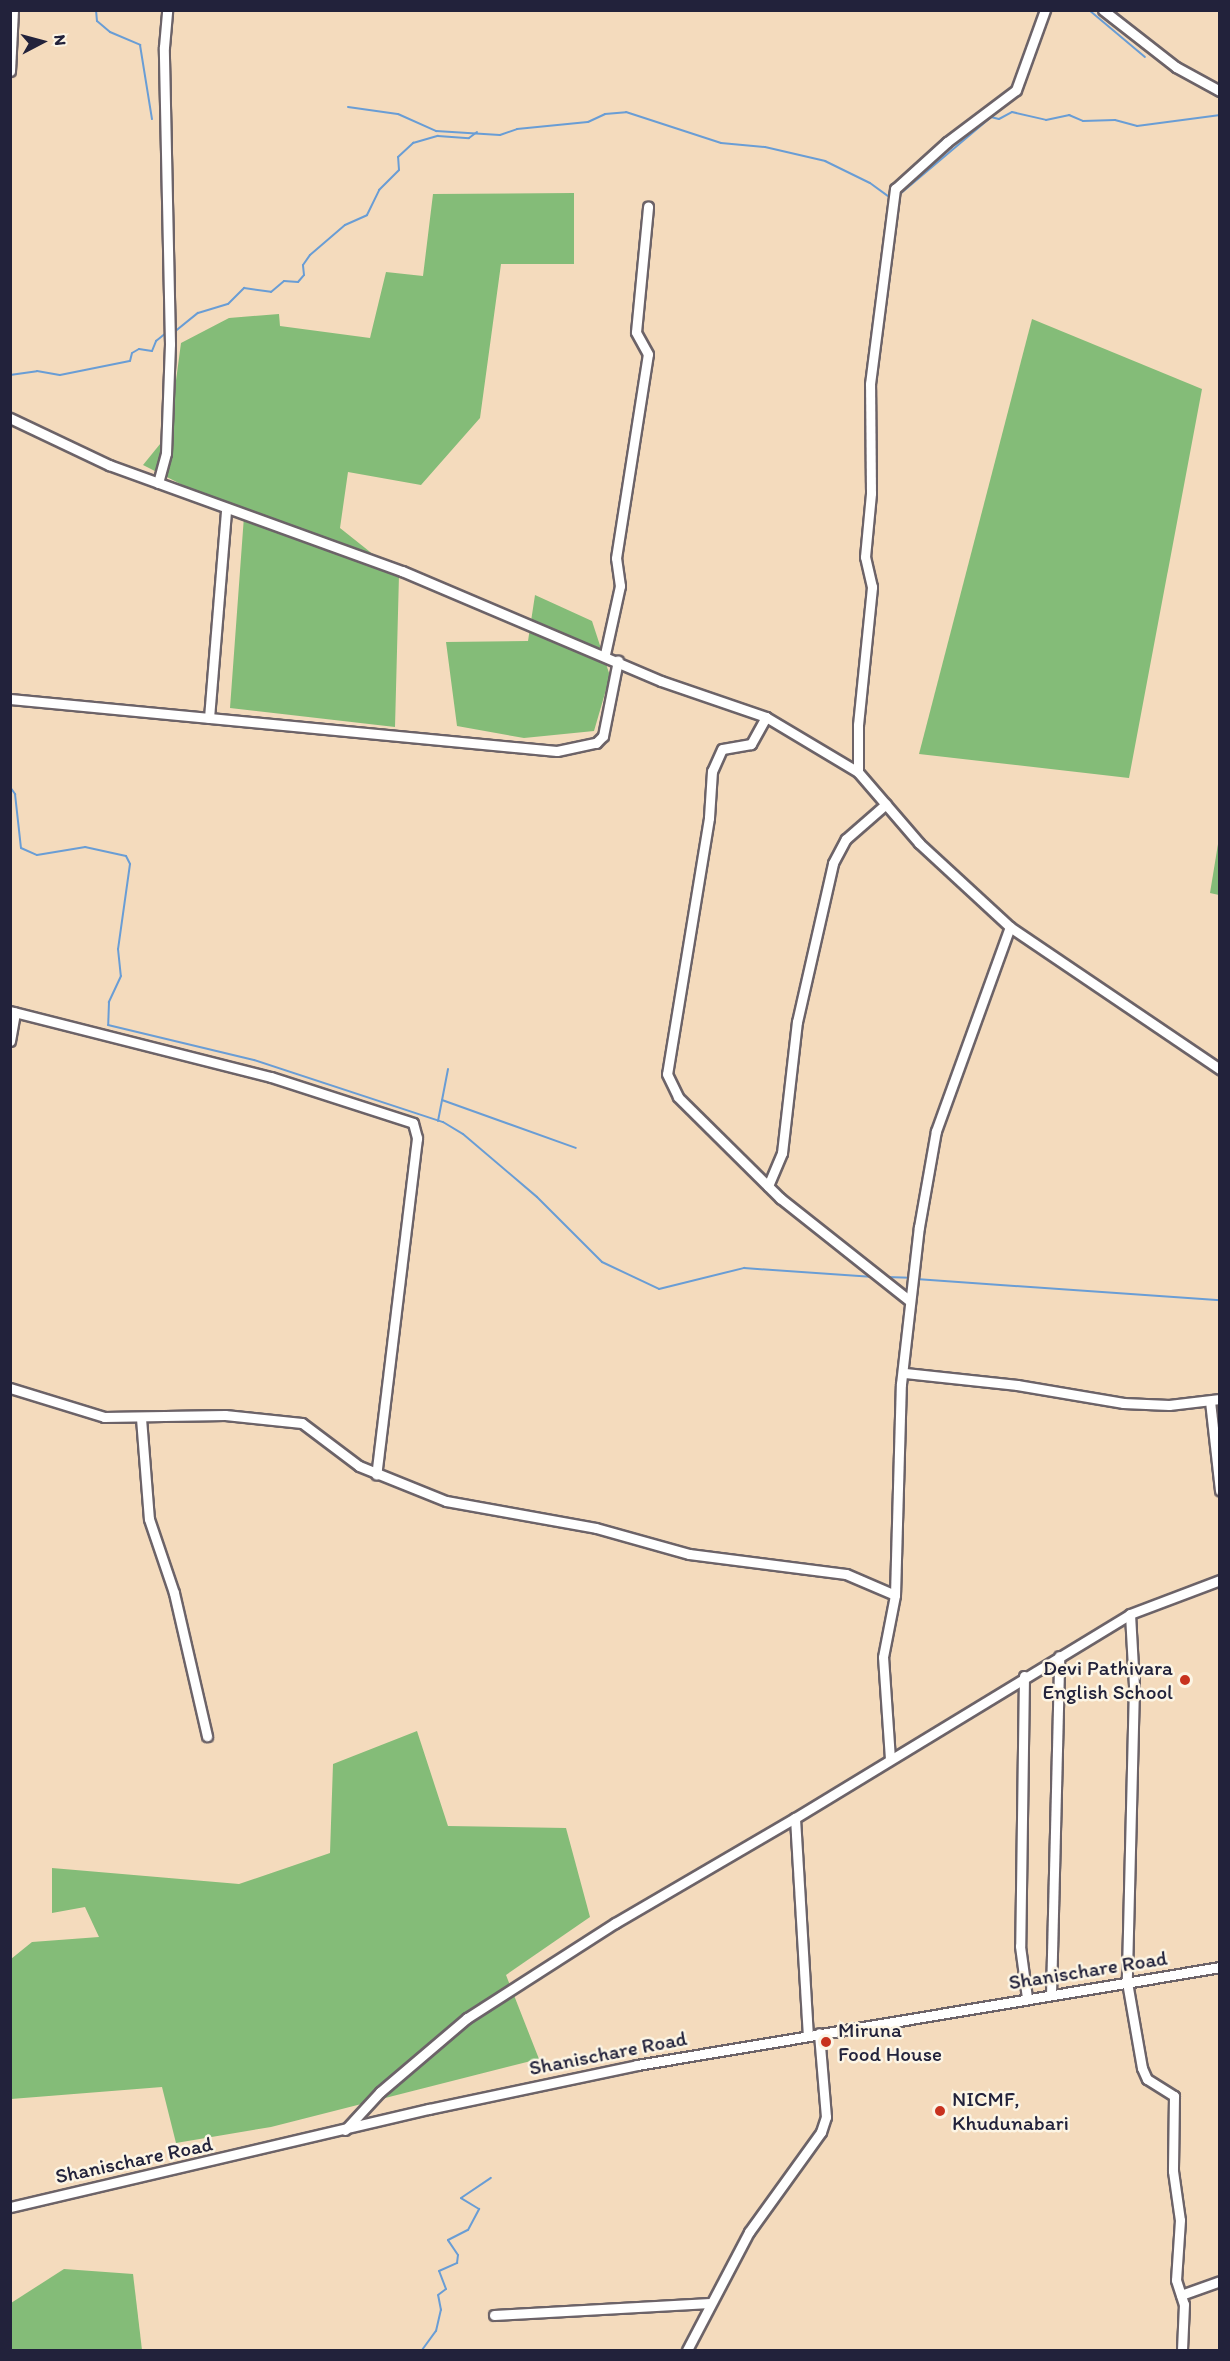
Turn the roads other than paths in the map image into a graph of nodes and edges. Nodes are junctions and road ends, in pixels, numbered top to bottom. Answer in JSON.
{"nodes":[{"id":1,"x":14,"y":10,"type":"edge"},
{"id":2,"x":167,"y":10,"type":"edge"},
{"id":3,"x":1045,"y":10,"type":"edge"},
{"id":4,"x":1104,"y":10,"type":"edge"},
{"id":5,"x":10,"y":70,"type":"edge"},
{"id":6,"x":1220,"y":91,"type":"edge"},
{"id":7,"x":648,"y":207,"type":"dead end"},
{"id":8,"x":10,"y":418,"type":"edge"},
{"id":9,"x":158,"y":483,"type":"junction"},
{"id":10,"x":226,"y":508,"type":"junction"},
{"id":11,"x":605,"y":654,"type":"junction"},
{"id":12,"x":618,"y":660,"type":"junction"},
{"id":13,"x":10,"y":699,"type":"edge"},
{"id":14,"x":766,"y":717,"type":"junction"},
{"id":15,"x":209,"y":718,"type":"junction"},
{"id":16,"x":858,"y":772,"type":"junction"},
{"id":17,"x":886,"y":804,"type":"junction"},
{"id":18,"x":1010,"y":927,"type":"junction"},
{"id":19,"x":13,"y":1011,"type":"edge"},
{"id":20,"x":10,"y":1041,"type":"edge"},
{"id":21,"x":1220,"y":1069,"type":"edge"},
{"id":22,"x":768,"y":1186,"type":"junction"},
{"id":23,"x":910,"y":1301,"type":"junction"},
{"id":24,"x":905,"y":1373,"type":"junction"},
{"id":25,"x":10,"y":1388,"type":"edge"},
{"id":26,"x":1215,"y":1400,"type":"edge"},
{"id":27,"x":141,"y":1418,"type":"junction"},
{"id":28,"x":376,"y":1474,"type":"junction"},
{"id":29,"x":1220,"y":1490,"type":"edge"},
{"id":30,"x":1220,"y":1580,"type":"edge"},
{"id":31,"x":896,"y":1595,"type":"junction"},
{"id":32,"x":1130,"y":1614,"type":"junction"},
{"id":33,"x":1059,"y":1656,"type":"junction"},
{"id":34,"x":1024,"y":1676,"type":"junction"},
{"id":35,"x":207,"y":1736,"type":"dead end"},
{"id":36,"x":890,"y":1759,"type":"junction"},
{"id":37,"x":795,"y":1818,"type":"junction"},
{"id":38,"x":1220,"y":1966,"type":"edge"},
{"id":39,"x":1127,"y":1982,"type":"junction"},
{"id":40,"x":1051,"y":1995,"type":"junction"},
{"id":41,"x":1027,"y":1998,"type":"junction"},
{"id":42,"x":819,"y":2033,"type":"junction"},
{"id":43,"x":808,"y":2035,"type":"junction"},
{"id":44,"x":345,"y":2130,"type":"junction"},
{"id":45,"x":10,"y":2207,"type":"edge"},
{"id":46,"x":1220,"y":2281,"type":"edge"},
{"id":47,"x":1181,"y":2295,"type":"junction"},
{"id":48,"x":710,"y":2303,"type":"junction"},
{"id":49,"x":494,"y":2314,"type":"dead end"},
{"id":50,"x":687,"y":2350,"type":"edge"},
{"id":51,"x":1182,"y":2350,"type":"edge"}],
"edges":[{"from":1,"to":5,"type":"street"},
{"from":2,"to":9,"type":"street"},
{"from":3,"to":16,"type":"street"},
{"from":4,"to":6,"type":"street"},
{"from":7,"to":11,"type":"street"},
{"from":8,"to":9,"type":"street"},
{"from":9,"to":10,"type":"street"},
{"from":10,"to":11,"type":"street"},
{"from":10,"to":15,"type":"street"},
{"from":11,"to":12,"type":"street"},
{"from":12,"to":14,"type":"street"},
{"from":12,"to":15,"type":"street"},
{"from":13,"to":15,"type":"street"},
{"from":14,"to":16,"type":"street"},
{"from":14,"to":22,"type":"street"},
{"from":16,"to":17,"type":"street"},
{"from":17,"to":18,"type":"street"},
{"from":17,"to":22,"type":"street"},
{"from":18,"to":21,"type":"street"},
{"from":18,"to":23,"type":"street"},
{"from":19,"to":20,"type":"street"},
{"from":19,"to":28,"type":"street"},
{"from":22,"to":23,"type":"street"},
{"from":23,"to":24,"type":"street"},
{"from":24,"to":26,"type":"street"},
{"from":24,"to":31,"type":"street"},
{"from":25,"to":27,"type":"street"},
{"from":26,"to":29,"type":"street"},
{"from":27,"to":28,"type":"street"},
{"from":27,"to":35,"type":"street"},
{"from":28,"to":31,"type":"street"},
{"from":30,"to":32,"type":"street"},
{"from":31,"to":36,"type":"street"},
{"from":32,"to":33,"type":"street"},
{"from":32,"to":39,"type":"street"},
{"from":33,"to":34,"type":"street"},
{"from":33,"to":40,"type":"street"},
{"from":34,"to":36,"type":"street"},
{"from":34,"to":41,"type":"street"},
{"from":36,"to":37,"type":"street"},
{"from":37,"to":43,"type":"street"},
{"from":37,"to":44,"type":"street"},
{"from":38,"to":39,"type":"street","name":"Shanischare Road"},
{"from":39,"to":40,"type":"street","name":"Shanischare Road"},
{"from":39,"to":47,"type":"street"},
{"from":40,"to":41,"type":"street","name":"Shanischare Road"},
{"from":41,"to":42,"type":"street","name":"Shanischare Road"},
{"from":42,"to":43,"type":"street","name":"Shanischare Road"},
{"from":42,"to":48,"type":"street"},
{"from":43,"to":44,"type":"street","name":"Shanischare Road"},
{"from":44,"to":45,"type":"street","name":"Shanischare Road"},
{"from":46,"to":47,"type":"street"},
{"from":47,"to":51,"type":"street"},
{"from":48,"to":49,"type":"street"},
{"from":48,"to":50,"type":"street"}]}
